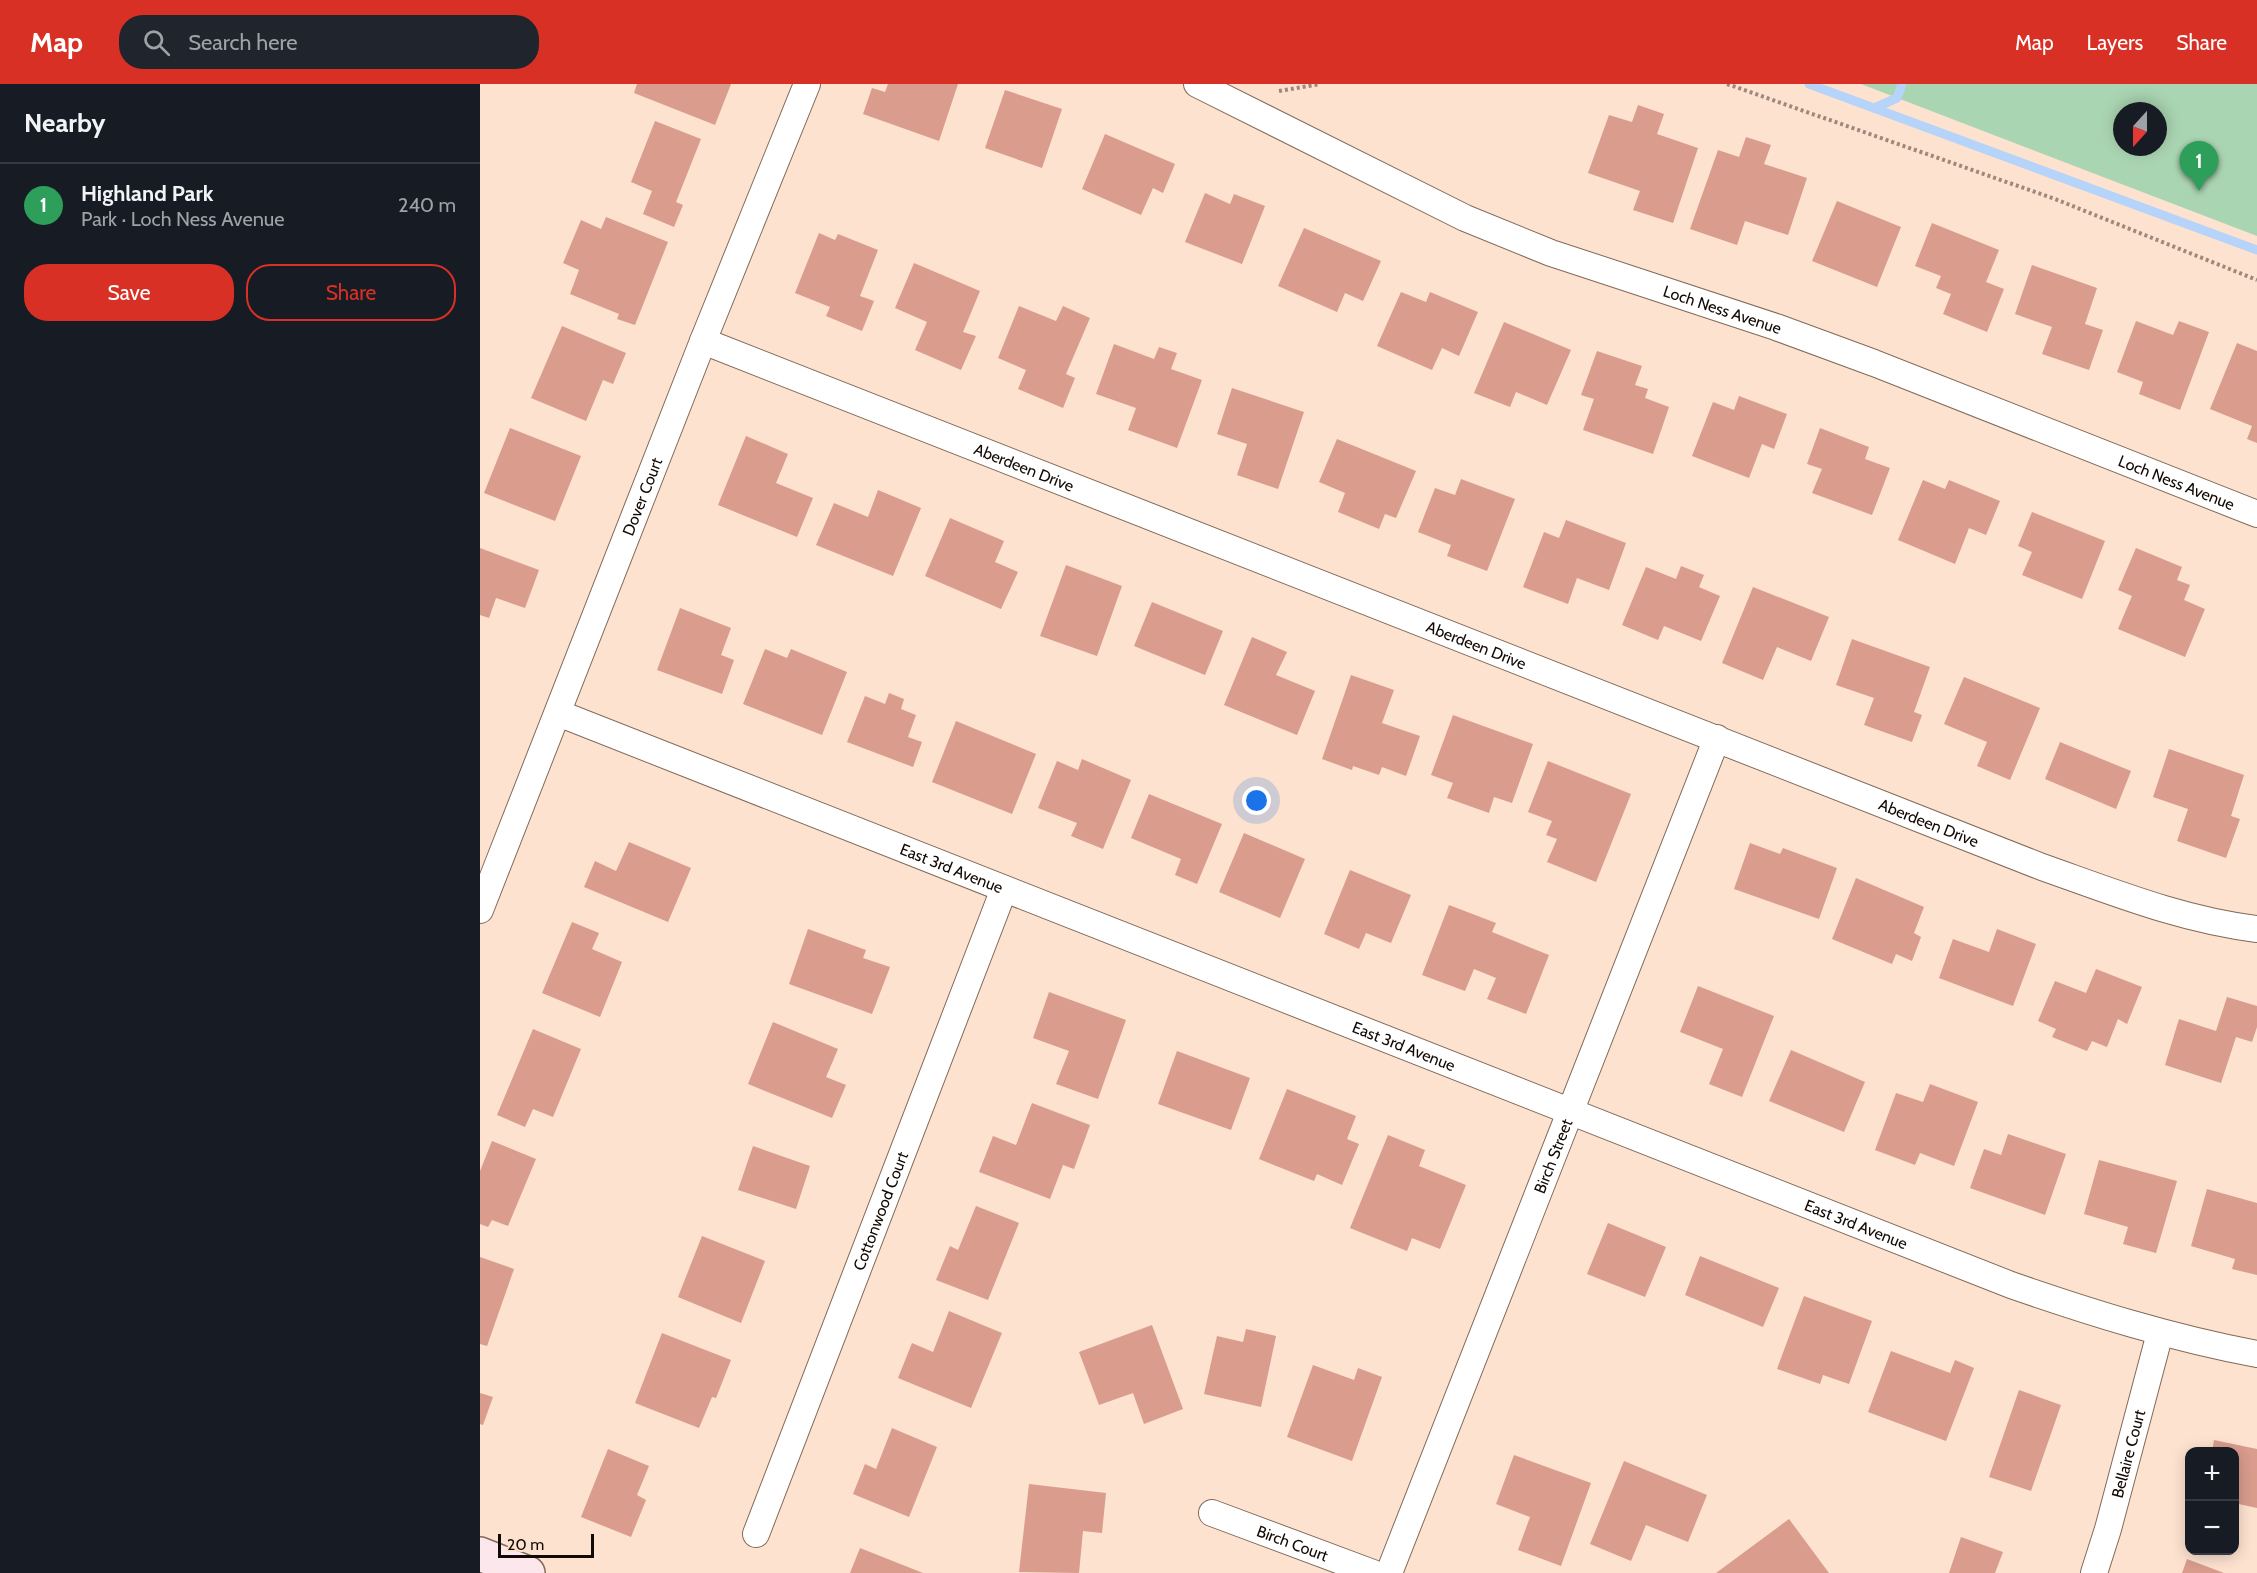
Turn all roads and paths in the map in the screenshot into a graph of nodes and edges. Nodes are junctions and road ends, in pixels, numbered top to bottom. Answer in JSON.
{"nodes":[{"id":1,"x":807,"y":84,"type":"edge"},
{"id":2,"x":1197,"y":84,"type":"edge"},
{"id":3,"x":1320,"y":84,"type":"edge"},
{"id":4,"x":1727,"y":84,"type":"edge"},
{"id":5,"x":1279,"y":91,"type":"dead end"},
{"id":6,"x":2257,"y":280,"type":"edge"},
{"id":7,"x":704,"y":340,"type":"junction"},
{"id":8,"x":2257,"y":514,"type":"edge"},
{"id":9,"x":558,"y":713,"type":"junction"},
{"id":10,"x":1717,"y":738,"type":"junction"},
{"id":11,"x":1004,"y":889,"type":"junction"},
{"id":12,"x":480,"y":910,"type":"edge"},
{"id":13,"x":2257,"y":929,"type":"edge"},
{"id":14,"x":1570,"y":1112,"type":"junction"},
{"id":15,"x":2160,"y":1332,"type":"junction"},
{"id":16,"x":2257,"y":1354,"type":"edge"},
{"id":17,"x":1212,"y":1513,"type":"dead end"},
{"id":18,"x":756,"y":1534,"type":"dead end"},
{"id":19,"x":480,"y":1554,"type":"edge"},
{"id":20,"x":528,"y":1573,"type":"edge"},
{"id":21,"x":1373,"y":1573,"type":"edge"},
{"id":22,"x":1389,"y":1573,"type":"edge"},
{"id":23,"x":2094,"y":1573,"type":"edge"}],
"edges":[{"from":1,"to":7,"type":"street","name":"Dover Court"},
{"from":2,"to":8,"type":"street","name":"Loch Ness Avenue"},
{"from":3,"to":5,"type":"path"},
{"from":4,"to":6,"type":"path"},
{"from":7,"to":9,"type":"street","name":"Dover Court"},
{"from":7,"to":10,"type":"street","name":"Aberdeen Drive"},
{"from":9,"to":11,"type":"street","name":"East 3rd Avenue"},
{"from":9,"to":12,"type":"street","name":"Dover Court"},
{"from":10,"to":13,"type":"street","name":"Aberdeen Drive"},
{"from":10,"to":14,"type":"street","name":"Birch Street"},
{"from":11,"to":14,"type":"street","name":"East 3rd Avenue"},
{"from":11,"to":18,"type":"street","name":"Cottonwood Court"},
{"from":14,"to":15,"type":"street","name":"East 3rd Avenue"},
{"from":14,"to":22,"type":"street","name":"Birch Street"},
{"from":15,"to":16,"type":"street","name":"East 3rd Avenue"},
{"from":15,"to":23,"type":"street","name":"Bellaire Court"},
{"from":17,"to":21,"type":"street","name":"Birch Court"},
{"from":19,"to":20,"type":"main road"}]}
